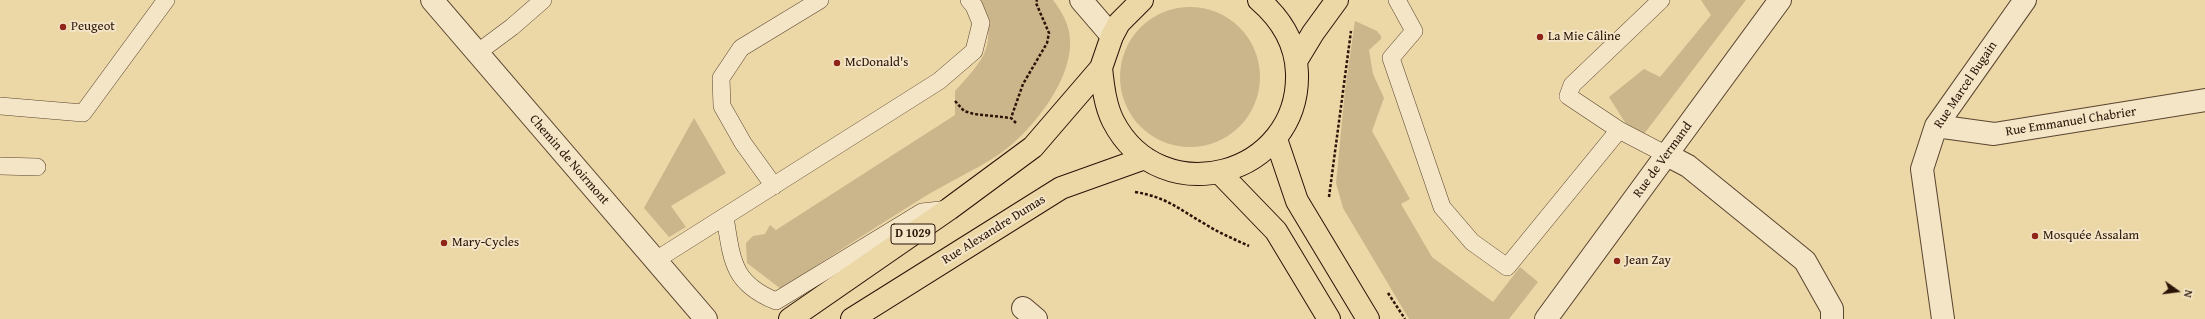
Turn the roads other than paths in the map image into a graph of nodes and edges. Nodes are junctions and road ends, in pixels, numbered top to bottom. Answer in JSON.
{"nodes":[{"id":1,"x":166,"y":0,"type":"edge"},
{"id":2,"x":432,"y":0,"type":"edge"},
{"id":3,"x":543,"y":0,"type":"edge"},
{"id":4,"x":820,"y":0,"type":"edge"},
{"id":5,"x":969,"y":0,"type":"edge"},
{"id":6,"x":1081,"y":0,"type":"edge"},
{"id":7,"x":1142,"y":0,"type":"edge"},
{"id":8,"x":1259,"y":0,"type":"edge"},
{"id":9,"x":1337,"y":0,"type":"edge"},
{"id":10,"x":1397,"y":0,"type":"edge"},
{"id":11,"x":1661,"y":0,"type":"edge"},
{"id":12,"x":1780,"y":0,"type":"edge"},
{"id":13,"x":2025,"y":0,"type":"edge"},
{"id":14,"x":1112,"y":36,"type":"junction"},
{"id":15,"x":477,"y":53,"type":"junction"},
{"id":16,"x":1296,"y":61,"type":"junction"},
{"id":17,"x":1101,"y":68,"type":"junction"},
{"id":18,"x":2205,"y":100,"type":"edge"},
{"id":19,"x":0,"y":106,"type":"edge"},
{"id":20,"x":1936,"y":126,"type":"junction"},
{"id":21,"x":1619,"y":130,"type":"junction"},
{"id":22,"x":1276,"y":139,"type":"junction"},
{"id":23,"x":1667,"y":155,"type":"junction"},
{"id":24,"x":1145,"y":158,"type":"junction"},
{"id":25,"x":0,"y":166,"type":"edge"},
{"id":26,"x":36,"y":167,"type":"dead end"},
{"id":27,"x":1220,"y":173,"type":"junction"},
{"id":28,"x":774,"y":186,"type":"junction"},
{"id":29,"x":949,"y":209,"type":"junction"},
{"id":30,"x":725,"y":217,"type":"junction"},
{"id":31,"x":656,"y":260,"type":"junction"},
{"id":32,"x":706,"y":319,"type":"edge"},
{"id":33,"x":790,"y":319,"type":"edge"},
{"id":34,"x":852,"y":319,"type":"edge"},
{"id":35,"x":1329,"y":319,"type":"edge"},
{"id":36,"x":1368,"y":319,"type":"edge"},
{"id":37,"x":1546,"y":319,"type":"edge"},
{"id":38,"x":1832,"y":319,"type":"edge"},
{"id":39,"x":1943,"y":319,"type":"edge"}],
"edges":[{"from":1,"to":19,"type":"lane"},
{"from":2,"to":15,"type":"street","name":"Chemin de Noirmont"},
{"from":3,"to":15,"type":"lane"},
{"from":4,"to":28,"type":"lane"},
{"from":5,"to":28,"type":"lane"},
{"from":6,"to":14,"type":"street"},
{"from":7,"to":14,"type":"main road"},
{"from":8,"to":16,"type":"main road"},
{"from":9,"to":16,"type":"main road"},
{"from":10,"to":21,"type":"lane"},
{"from":11,"to":21,"type":"lane"},
{"from":12,"to":23,"type":"street","name":"Rue de Vermand"},
{"from":13,"to":20,"type":"street","name":"Rue Marcel Bugain"},
{"from":14,"to":17,"type":"main road"},
{"from":15,"to":31,"type":"street","name":"Chemin de Noirmont"},
{"from":16,"to":22,"type":"main road"},
{"from":17,"to":24,"type":"main road"},
{"from":17,"to":29,"type":"main road","number":"D 1029"},
{"from":18,"to":20,"type":"street","name":"Rue Emmanuel Chabrier"},
{"from":20,"to":39,"type":"street","name":"Rue Marcel Bugain"},
{"from":21,"to":23,"type":"lane"},
{"from":22,"to":27,"type":"main road"},
{"from":22,"to":36,"type":"main road"},
{"from":23,"to":37,"type":"street","name":"Rue de Vermand"},
{"from":23,"to":38,"type":"street"},
{"from":24,"to":27,"type":"main road"},
{"from":24,"to":34,"type":"main road","name":"Rue Alexandre Dumas"},
{"from":25,"to":26,"type":"lane"},
{"from":27,"to":35,"type":"main road"},
{"from":28,"to":30,"type":"lane"},
{"from":29,"to":30,"type":"lane"},
{"from":29,"to":33,"type":"main road","number":"D 1029"},
{"from":30,"to":31,"type":"lane"},
{"from":31,"to":32,"type":"street","name":"Chemin de Noirmont"}]}
